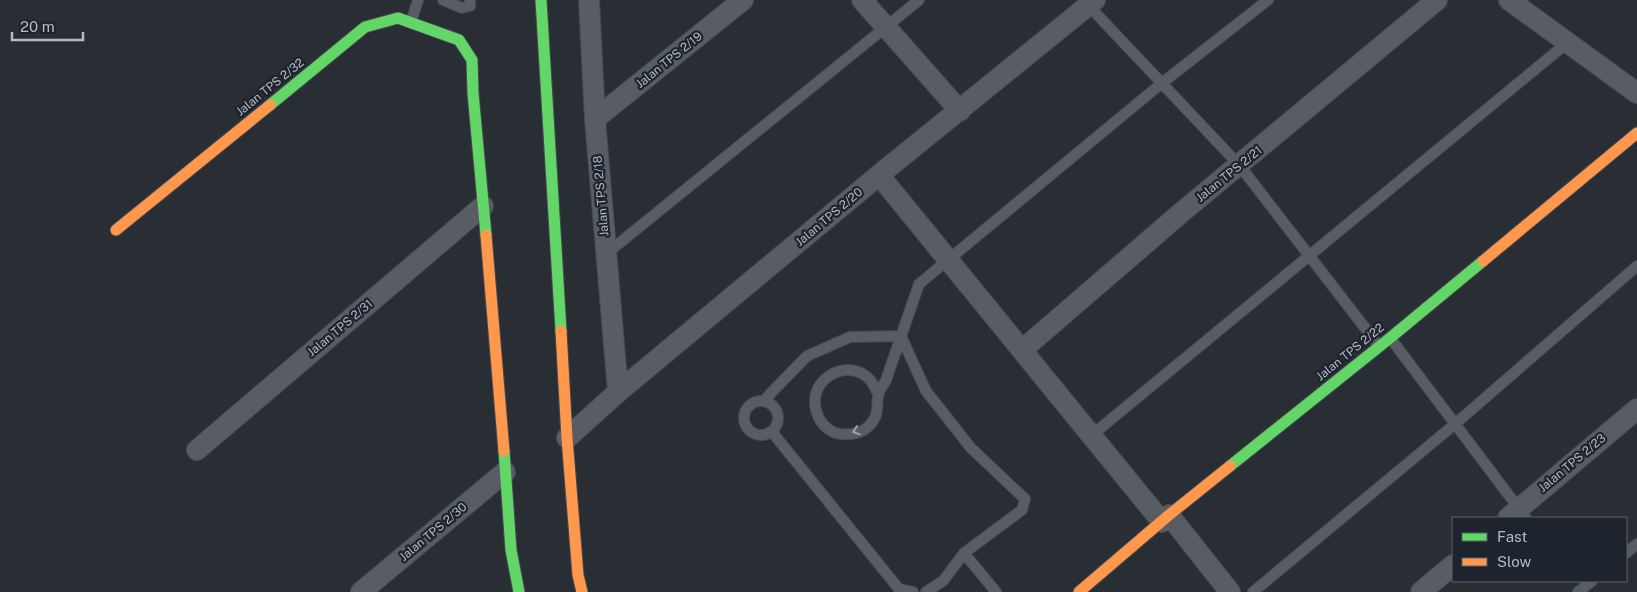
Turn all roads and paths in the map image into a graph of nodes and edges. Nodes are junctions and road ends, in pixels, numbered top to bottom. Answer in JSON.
{"nodes":[{"id":1,"x":418,"y":0,"type":"edge"},
{"id":2,"x":443,"y":0,"type":"edge"},
{"id":3,"x":470,"y":0,"type":"edge"},
{"id":4,"x":541,"y":0,"type":"edge"},
{"id":5,"x":589,"y":0,"type":"edge"},
{"id":6,"x":743,"y":0,"type":"edge"},
{"id":7,"x":862,"y":0,"type":"edge"},
{"id":8,"x":918,"y":0,"type":"edge"},
{"id":9,"x":1268,"y":0,"type":"edge"},
{"id":10,"x":1437,"y":0,"type":"edge"},
{"id":11,"x":1509,"y":0,"type":"edge"},
{"id":12,"x":1092,"y":2,"type":"edge"},
{"id":13,"x":411,"y":23,"type":"junction"},
{"id":14,"x":886,"y":28,"type":"junction"},
{"id":15,"x":1567,"y":43,"type":"junction"},
{"id":16,"x":1162,"y":83,"type":"junction"},
{"id":17,"x":1637,"y":94,"type":"edge"},
{"id":18,"x":960,"y":111,"type":"junction"},
{"id":19,"x":595,"y":119,"type":"junction"},
{"id":20,"x":1637,"y":133,"type":"edge"},
{"id":21,"x":1240,"y":166,"type":"junction"},
{"id":22,"x":880,"y":175,"type":"junction"},
{"id":23,"x":483,"y":206,"type":"junction"},
{"id":24,"x":116,"y":230,"type":"dead end"},
{"id":25,"x":606,"y":254,"type":"junction"},
{"id":26,"x":1310,"y":256,"type":"junction"},
{"id":27,"x":948,"y":260,"type":"junction"},
{"id":28,"x":1637,"y":266,"type":"edge"},
{"id":29,"x":901,"y":336,"type":"junction"},
{"id":30,"x":1390,"y":338,"type":"junction"},
{"id":31,"x":1379,"y":347,"type":"junction"},
{"id":32,"x":1022,"y":350,"type":"junction"},
{"id":33,"x":618,"y":392,"type":"junction"},
{"id":34,"x":878,"y":394,"type":"junction"},
{"id":35,"x":765,"y":400,"type":"junction"},
{"id":36,"x":1637,"y":408,"type":"edge"},
{"id":37,"x":1455,"y":424,"type":"junction"},
{"id":38,"x":772,"y":432,"type":"junction"},
{"id":39,"x":1092,"y":435,"type":"junction"},
{"id":40,"x":567,"y":438,"type":"junction"},
{"id":41,"x":197,"y":450,"type":"dead end"},
{"id":42,"x":505,"y":472,"type":"junction"},
{"id":43,"x":1517,"y":515,"type":"edge"},
{"id":44,"x":1165,"y":518,"type":"junction"},
{"id":45,"x":1637,"y":544,"type":"edge"},
{"id":46,"x":1627,"y":552,"type":"edge"},
{"id":47,"x":964,"y":553,"type":"junction"},
{"id":48,"x":1452,"y":566,"type":"edge"},
{"id":49,"x":1591,"y":582,"type":"edge"},
{"id":50,"x":1580,"y":591,"type":"edge"},
{"id":51,"x":361,"y":592,"type":"edge"},
{"id":52,"x":519,"y":592,"type":"edge"},
{"id":53,"x":582,"y":592,"type":"edge"},
{"id":54,"x":913,"y":592,"type":"edge"},
{"id":55,"x":926,"y":592,"type":"edge"},
{"id":56,"x":996,"y":592,"type":"edge"},
{"id":57,"x":1079,"y":592,"type":"edge"},
{"id":58,"x":1230,"y":592,"type":"edge"},
{"id":59,"x":1253,"y":592,"type":"edge"},
{"id":60,"x":1421,"y":592,"type":"edge"}],
"edges":[{"from":1,"to":13,"type":"lane"},
{"from":2,"to":3,"type":"lane"},
{"from":4,"to":40,"type":"street"},
{"from":5,"to":19,"type":"street","name":"Jalan TPS 2/18"},
{"from":6,"to":19,"type":"street","name":"Jalan TPS 2/19"},
{"from":7,"to":14,"type":"street"},
{"from":8,"to":14,"type":"lane"},
{"from":9,"to":16,"type":"lane"},
{"from":10,"to":21,"type":"street","name":"Jalan TPS 2/21"},
{"from":11,"to":15,"type":"street"},
{"from":12,"to":16,"type":"lane"},
{"from":12,"to":18,"type":"street","name":"Jalan TPS 2/20"},
{"from":13,"to":23,"type":"street","name":"Jalan TPS 2/32"},
{"from":13,"to":24,"type":"street","name":"Jalan TPS 2/32"},
{"from":14,"to":18,"type":"street"},
{"from":14,"to":25,"type":"lane"},
{"from":15,"to":17,"type":"street"},
{"from":15,"to":26,"type":"lane"},
{"from":16,"to":21,"type":"lane"},
{"from":16,"to":27,"type":"lane"},
{"from":18,"to":22,"type":"street","name":"Jalan TPS 2/20"},
{"from":19,"to":25,"type":"street","name":"Jalan TPS 2/18"},
{"from":20,"to":30,"type":"street","name":"Jalan TPS 2/22"},
{"from":21,"to":26,"type":"lane"},
{"from":21,"to":32,"type":"street","name":"Jalan TPS 2/21"},
{"from":22,"to":27,"type":"street"},
{"from":22,"to":33,"type":"street","name":"Jalan TPS 2/20"},
{"from":23,"to":41,"type":"street","name":"Jalan TPS 2/31"},
{"from":23,"to":42,"type":"street"},
{"from":25,"to":33,"type":"street","name":"Jalan TPS 2/18"},
{"from":26,"to":31,"type":"lane"},
{"from":26,"to":39,"type":"lane"},
{"from":27,"to":29,"type":"lane"},
{"from":27,"to":32,"type":"street"},
{"from":28,"to":37,"type":"lane"},
{"from":29,"to":34,"type":"lane"},
{"from":29,"to":35,"type":"lane"},
{"from":29,"to":47,"type":"lane"},
{"from":30,"to":31,"type":"street","name":"Jalan TPS 2/22"},
{"from":30,"to":37,"type":"lane"},
{"from":31,"to":44,"type":"street","name":"Jalan TPS 2/22"},
{"from":32,"to":39,"type":"street"},
{"from":33,"to":40,"type":"street","name":"Jalan TPS 2/20"},
{"from":34,"to":34,"type":"lane","one_way":true},
{"from":35,"to":38,"type":"lane"},
{"from":35,"to":38,"type":"lane"},
{"from":36,"to":43,"type":"street","name":"Jalan TPS 2/23"},
{"from":37,"to":43,"type":"lane"},
{"from":37,"to":59,"type":"lane"},
{"from":38,"to":54,"type":"lane"},
{"from":39,"to":44,"type":"street"},
{"from":40,"to":53,"type":"street"},
{"from":42,"to":51,"type":"street","name":"Jalan TPS 2/30"},
{"from":42,"to":52,"type":"street"},
{"from":44,"to":57,"type":"street","name":"Jalan TPS 2/22"},
{"from":44,"to":58,"type":"street"},
{"from":45,"to":46,"type":"lane"},
{"from":47,"to":55,"type":"lane"},
{"from":47,"to":56,"type":"lane"},
{"from":48,"to":60,"type":"street"},
{"from":49,"to":50,"type":"lane"}]}
